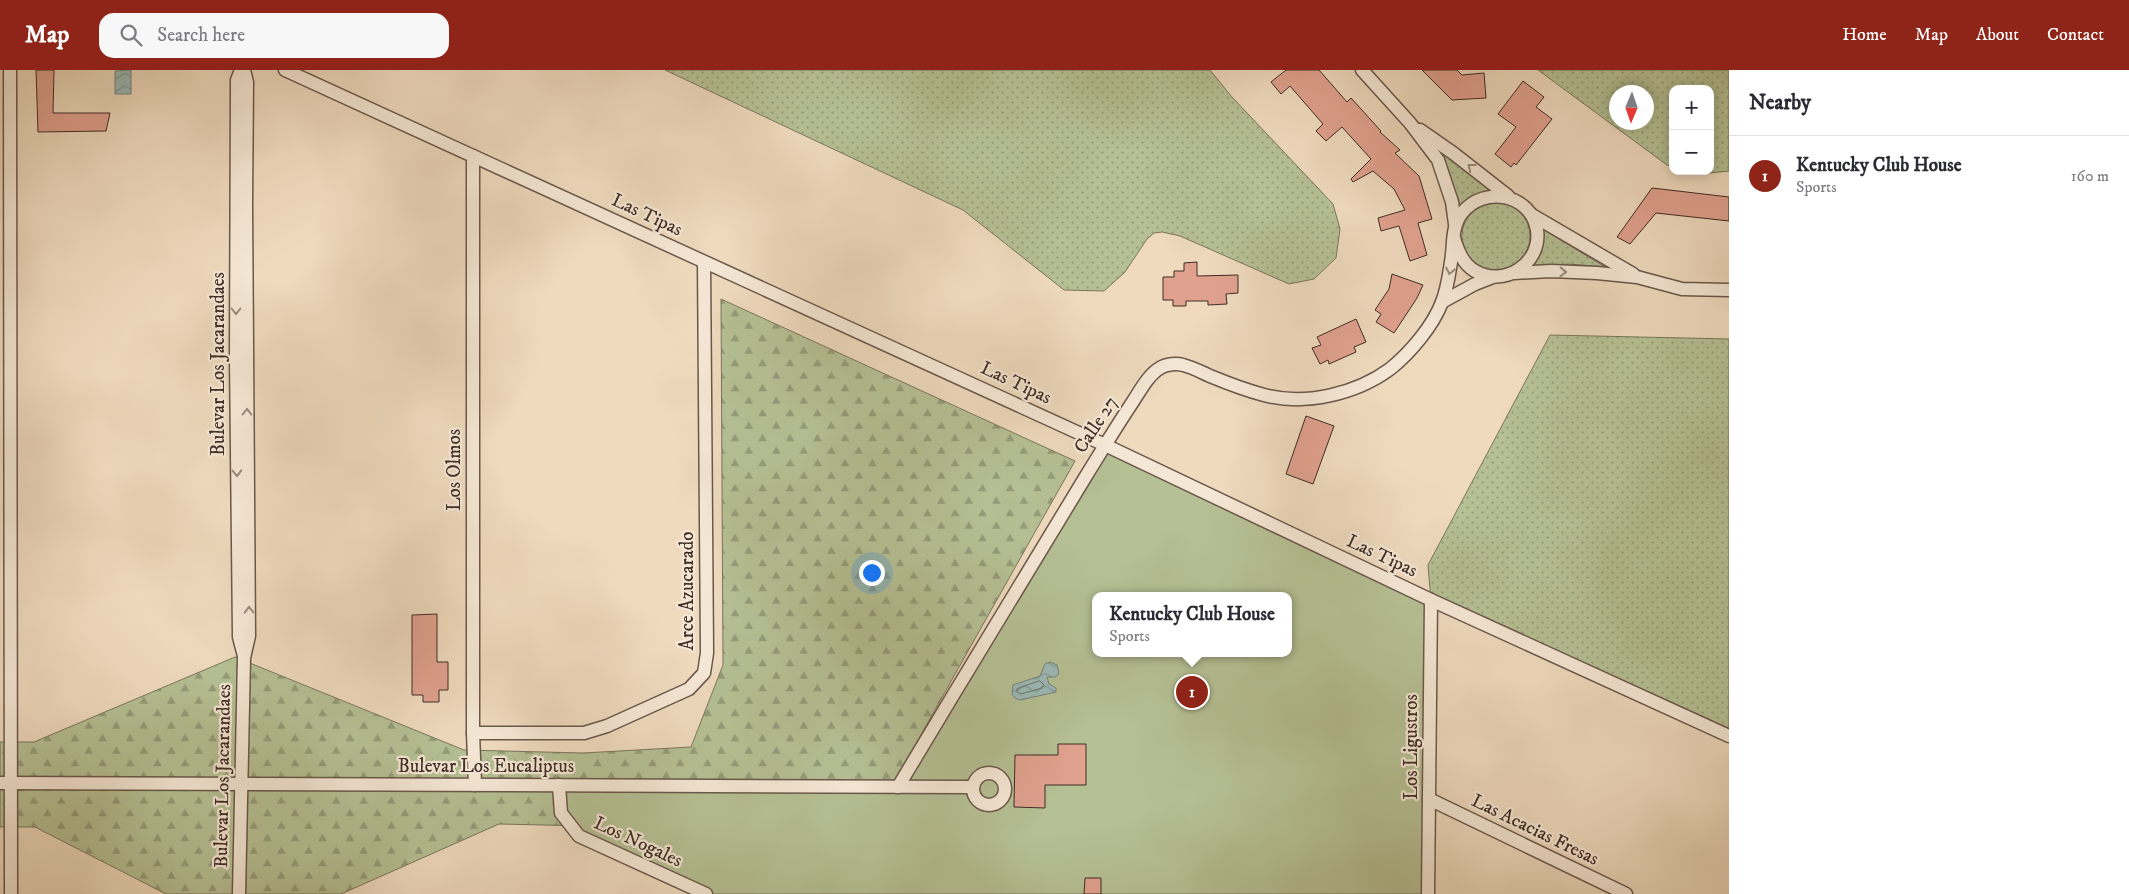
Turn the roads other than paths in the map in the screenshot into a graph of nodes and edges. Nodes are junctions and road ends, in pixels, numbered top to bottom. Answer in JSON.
{"nodes":[{"id":1,"x":10,"y":70,"type":"edge"},
{"id":2,"x":242,"y":70,"type":"edge"},
{"id":3,"x":285,"y":70,"type":"edge"},
{"id":4,"x":1362,"y":70,"type":"edge"},
{"id":5,"x":1410,"y":123,"type":"junction"},
{"id":6,"x":473,"y":156,"type":"junction"},
{"id":7,"x":1510,"y":197,"type":"junction"},
{"id":8,"x":1532,"y":216,"type":"junction"},
{"id":9,"x":1455,"y":224,"type":"junction"},
{"id":10,"x":1454,"y":238,"type":"junction"},
{"id":11,"x":704,"y":262,"type":"junction"},
{"id":12,"x":1514,"y":273,"type":"junction"},
{"id":13,"x":1637,"y":277,"type":"junction"},
{"id":14,"x":1493,"y":278,"type":"junction"},
{"id":15,"x":1729,"y":290,"type":"edge"},
{"id":16,"x":1442,"y":302,"type":"junction"},
{"id":17,"x":1105,"y":445,"type":"junction"},
{"id":18,"x":1430,"y":600,"type":"junction"},
{"id":19,"x":473,"y":733,"type":"junction"},
{"id":20,"x":1729,"y":736,"type":"edge"},
{"id":21,"x":5,"y":783,"type":"edge"},
{"id":22,"x":242,"y":784,"type":"junction"},
{"id":23,"x":475,"y":785,"type":"junction"},
{"id":24,"x":559,"y":785,"type":"junction"},
{"id":25,"x":898,"y":787,"type":"junction"},
{"id":26,"x":972,"y":787,"type":"dead end"},
{"id":27,"x":1429,"y":799,"type":"junction"},
{"id":28,"x":11,"y":894,"type":"edge"},
{"id":29,"x":239,"y":894,"type":"edge"},
{"id":30,"x":706,"y":894,"type":"edge"},
{"id":31,"x":1428,"y":894,"type":"edge"},
{"id":32,"x":1626,"y":894,"type":"edge"}],
"edges":[{"from":1,"to":21,"type":"street"},
{"from":2,"to":22,"type":"street","name":"Bulevar Los Jacarandaes"},
{"from":3,"to":6,"type":"street","name":"Las Tipas"},
{"from":4,"to":5,"type":"street"},
{"from":7,"to":5,"type":"street","one_way":true},
{"from":5,"to":9,"type":"street"},
{"from":6,"to":11,"type":"street","name":"Las Tipas"},
{"from":6,"to":19,"type":"street","name":"Los Olmos"},
{"from":7,"to":8,"type":"street"},
{"from":7,"to":9,"type":"street"},
{"from":8,"to":12,"type":"street"},
{"from":8,"to":13,"type":"street"},
{"from":9,"to":10,"type":"street"},
{"from":10,"to":14,"type":"street"},
{"from":10,"to":16,"type":"street","name":"Calle 27","one_way":true},
{"from":11,"to":17,"type":"street","name":"Las Tipas"},
{"from":11,"to":19,"type":"street","name":"Arce Azucarado"},
{"from":12,"to":13,"type":"street","one_way":true},
{"from":12,"to":14,"type":"street"},
{"from":13,"to":15,"type":"street"},
{"from":14,"to":16,"type":"street"},
{"from":16,"to":17,"type":"street","name":"Calle 27"},
{"from":17,"to":18,"type":"street","name":"Las Tipas"},
{"from":17,"to":25,"type":"street","name":"Calle 27"},
{"from":18,"to":20,"type":"street","name":"Las Tipas"},
{"from":18,"to":27,"type":"street","name":"Los Ligustros"},
{"from":19,"to":23,"type":"street","name":"Los Olmos"},
{"from":21,"to":22,"type":"street","name":"Bulevar Los Eucaliptus"},
{"from":21,"to":28,"type":"street"},
{"from":22,"to":23,"type":"street","name":"Bulevar Los Eucaliptus"},
{"from":22,"to":29,"type":"street","name":"Bulevar Los Jacarandaes"},
{"from":23,"to":24,"type":"street","name":"Bulevar Los Eucaliptus"},
{"from":24,"to":25,"type":"street","name":"Bulevar Los Eucaliptus"},
{"from":24,"to":30,"type":"street","name":"Los Nogales"},
{"from":25,"to":26,"type":"street","name":"Bulevar Los Eucaliptus"},
{"from":27,"to":31,"type":"street","name":"Los Ligustros"},
{"from":27,"to":32,"type":"street","name":"Las Acacias Fresas"}]}
